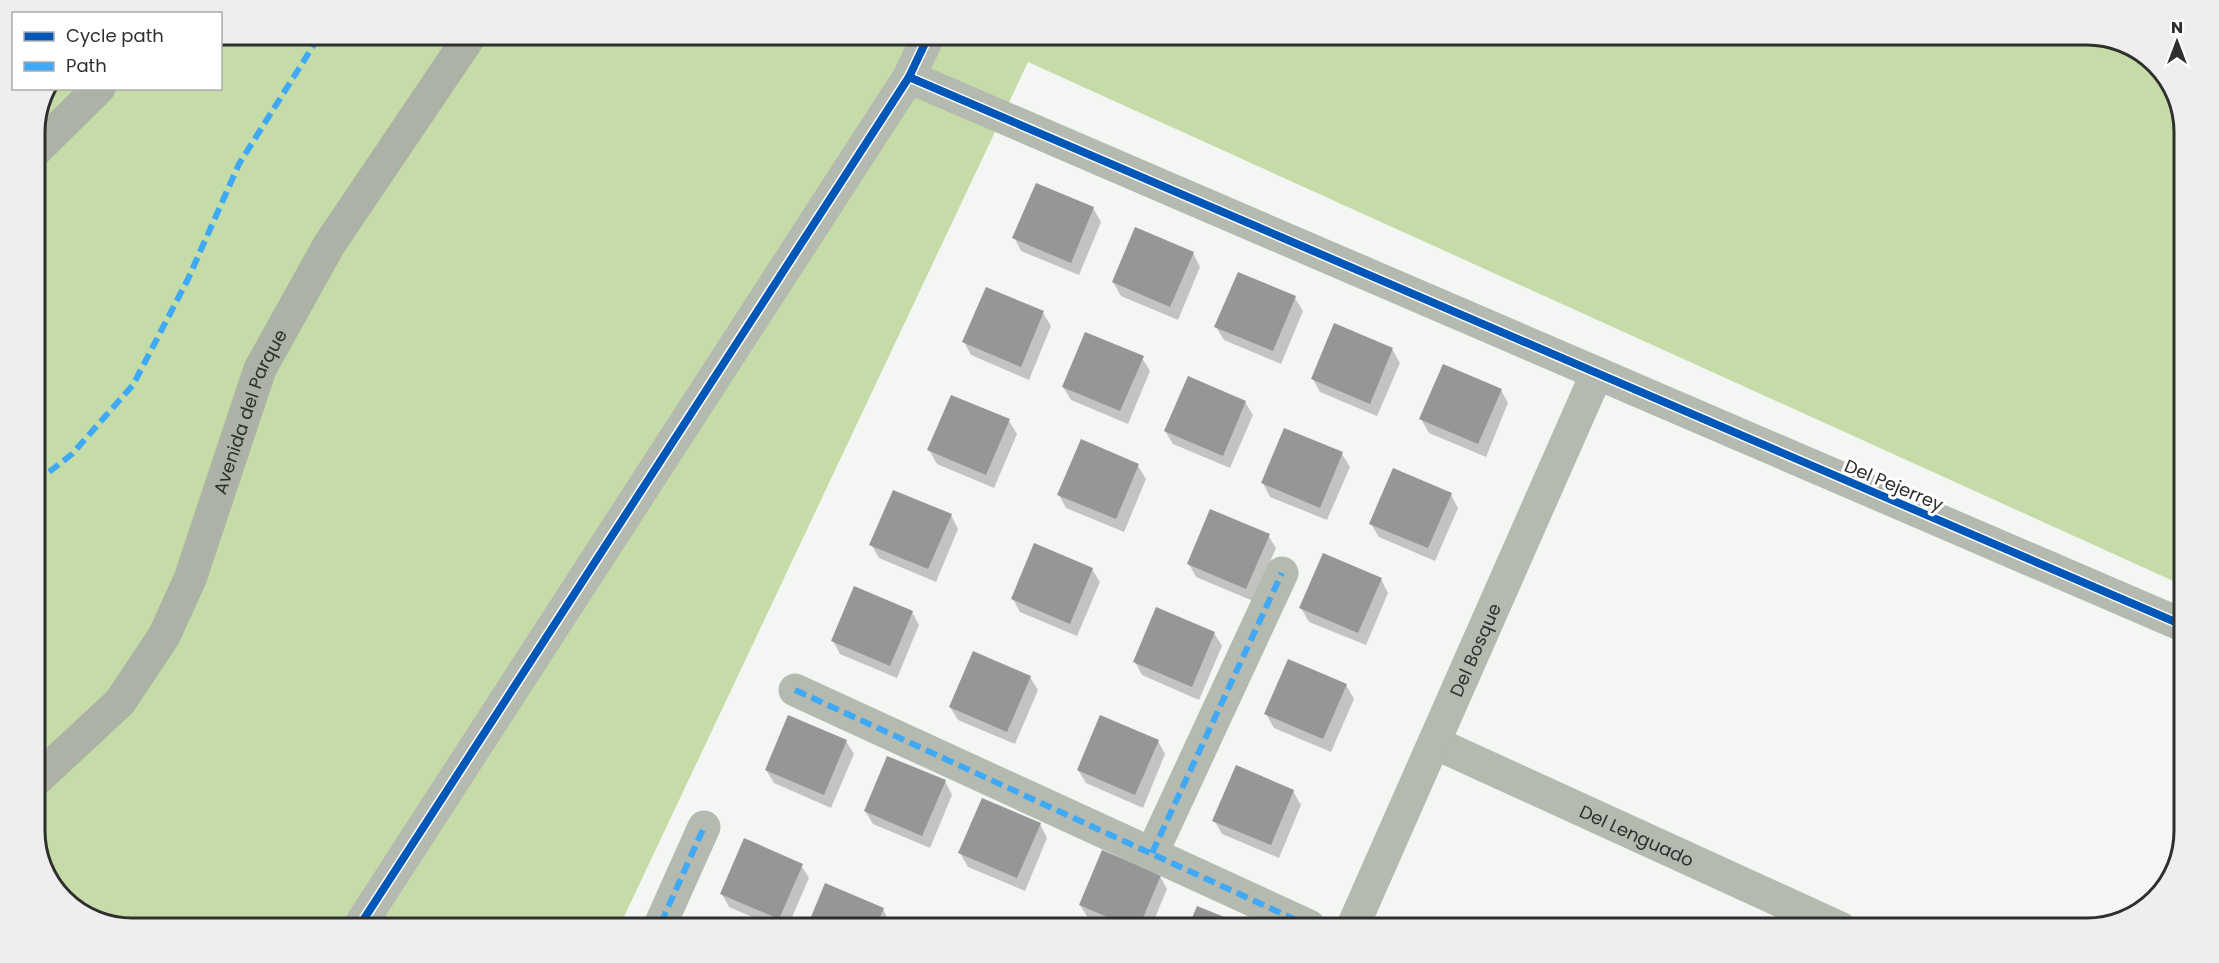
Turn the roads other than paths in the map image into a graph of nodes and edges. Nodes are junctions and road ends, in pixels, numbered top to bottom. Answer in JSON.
{"nodes":[{"id":1,"x":465,"y":45,"type":"edge"},
{"id":2,"x":924,"y":45,"type":"edge"},
{"id":3,"x":909,"y":76,"type":"junction"},
{"id":4,"x":97,"y":90,"type":"edge"},
{"id":5,"x":45,"y":141,"type":"edge"},
{"id":6,"x":1597,"y":373,"type":"junction"},
{"id":7,"x":1282,"y":573,"type":"dead end"},
{"id":8,"x":2174,"y":621,"type":"edge"},
{"id":9,"x":795,"y":690,"type":"dead end"},
{"id":10,"x":1435,"y":743,"type":"junction"},
{"id":11,"x":45,"y":772,"type":"edge"},
{"id":12,"x":704,"y":827,"type":"dead end"},
{"id":13,"x":1152,"y":854,"type":"junction"},
{"id":14,"x":365,"y":918,"type":"edge"},
{"id":15,"x":664,"y":918,"type":"edge"},
{"id":16,"x":1292,"y":918,"type":"edge"},
{"id":17,"x":1357,"y":918,"type":"edge"},
{"id":18,"x":1818,"y":918,"type":"edge"}],
"edges":[{"from":1,"to":11,"type":"main road","name":"Avenida del Parque"},
{"from":2,"to":3,"type":"street"},
{"from":3,"to":6,"type":"street","name":"Del Pejerrey"},
{"from":3,"to":14,"type":"street"},
{"from":4,"to":5,"type":"main road"},
{"from":6,"to":8,"type":"street","name":"Del Pejerrey"},
{"from":6,"to":10,"type":"street","name":"Del Bosque"},
{"from":7,"to":13,"type":"street"},
{"from":9,"to":13,"type":"street"},
{"from":10,"to":17,"type":"street","name":"Del Bosque"},
{"from":10,"to":18,"type":"street","name":"Del Lenguado"},
{"from":12,"to":15,"type":"street"},
{"from":13,"to":16,"type":"street"}]}
